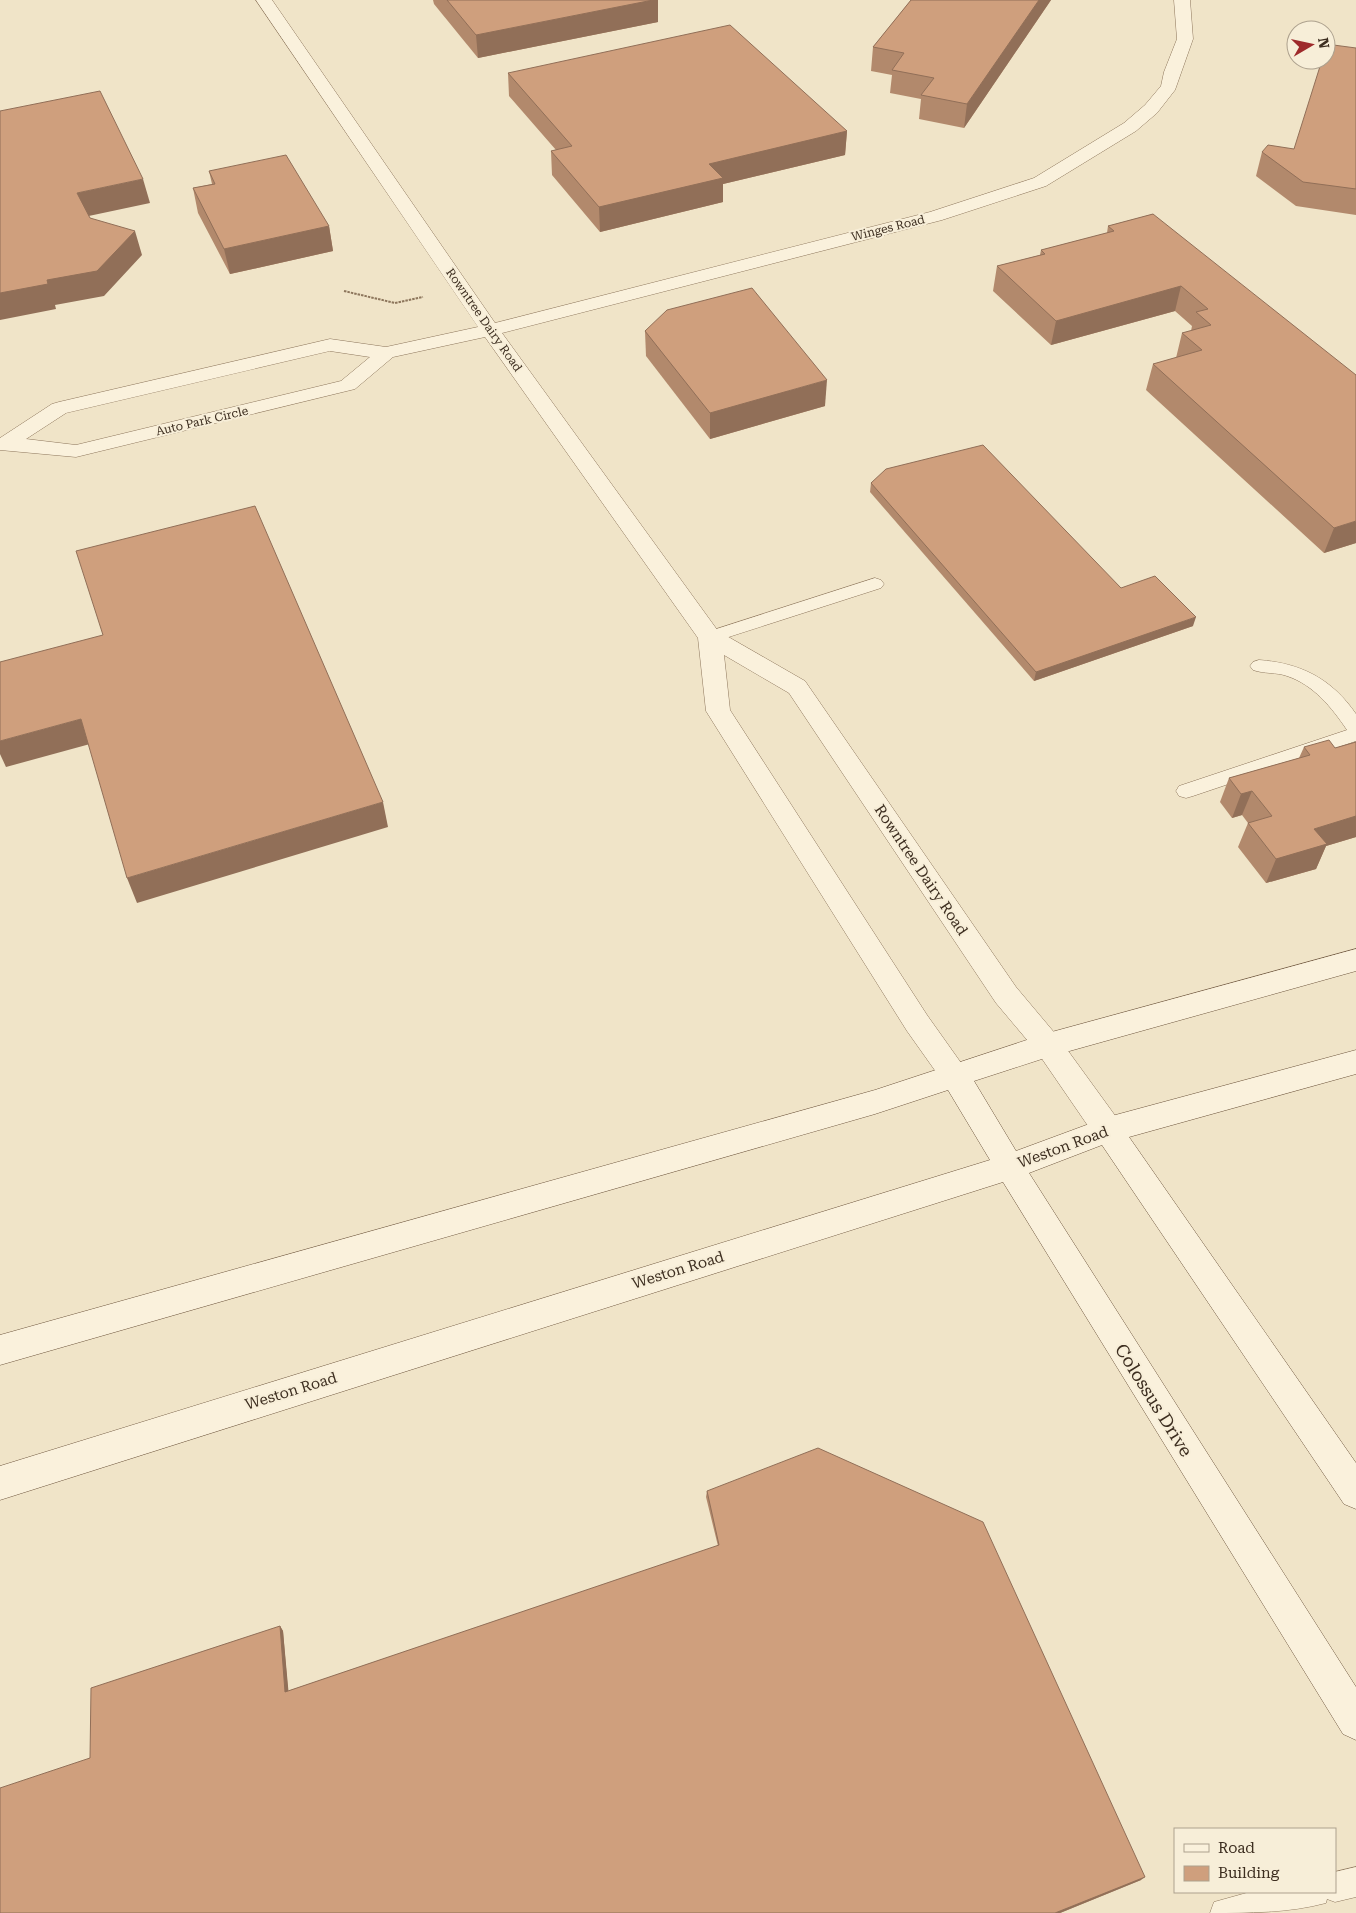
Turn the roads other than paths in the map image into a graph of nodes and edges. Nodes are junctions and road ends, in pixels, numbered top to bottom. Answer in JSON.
{"nodes":[{"id":1,"x":264,"y":0,"type":"edge"},
{"id":2,"x":1182,"y":0,"type":"edge"},
{"id":3,"x":490,"y":330,"type":"junction"},
{"id":4,"x":386,"y":353,"type":"junction"},
{"id":5,"x":3,"y":443,"type":"edge"},
{"id":6,"x":875,"y":584,"type":"dead end"},
{"id":7,"x":710,"y":637,"type":"junction"},
{"id":8,"x":1259,"y":666,"type":"dead end"},
{"id":9,"x":1356,"y":728,"type":"edge"},
{"id":10,"x":1356,"y":734,"type":"edge"},
{"id":11,"x":1186,"y":791,"type":"dead end"},
{"id":12,"x":1356,"y":960,"type":"edge"},
{"id":13,"x":1048,"y":1045,"type":"junction"},
{"id":14,"x":1356,"y":1062,"type":"edge"},
{"id":15,"x":956,"y":1077,"type":"junction"},
{"id":16,"x":1108,"y":1130,"type":"junction"},
{"id":17,"x":1009,"y":1167,"type":"junction"},
{"id":18,"x":0,"y":1350,"type":"edge"},
{"id":19,"x":0,"y":1483,"type":"edge"},
{"id":20,"x":1356,"y":1492,"type":"edge"},
{"id":21,"x":1356,"y":1721,"type":"edge"},
{"id":22,"x":1356,"y":1882,"type":"edge"},
{"id":23,"x":1336,"y":1887,"type":"edge"},
{"id":24,"x":1311,"y":1893,"type":"edge"},
{"id":25,"x":1225,"y":1913,"type":"edge"}],
"edges":[{"from":1,"to":3,"type":"street","name":"Rowntree Dairy Road"},
{"from":2,"to":3,"type":"street","name":"Winges Road"},
{"from":3,"to":4,"type":"street","name":"Auto Park Circle"},
{"from":3,"to":7,"type":"street","name":"Rowntree Dairy Road"},
{"from":4,"to":5,"type":"street","name":"Auto Park Circle"},
{"from":4,"to":5,"type":"street","name":"Auto Park Circle"},
{"from":6,"to":7,"type":"lane"},
{"from":7,"to":13,"type":"street","name":"Rowntree Dairy Road"},
{"from":7,"to":15,"type":"street","name":"Rowntree Dairy Road"},
{"from":8,"to":9,"type":"lane"},
{"from":10,"to":11,"type":"lane"},
{"from":12,"to":13,"type":"street"},
{"from":13,"to":15,"type":"street"},
{"from":13,"to":16,"type":"street","name":"Rowntree Dairy Road"},
{"from":14,"to":16,"type":"street","name":"Weston Road"},
{"from":15,"to":17,"type":"street","name":"Colossus Drive"},
{"from":15,"to":18,"type":"street"},
{"from":16,"to":17,"type":"street","name":"Weston Road"},
{"from":16,"to":20,"type":"street"},
{"from":17,"to":19,"type":"street","name":"Weston Road"},
{"from":17,"to":21,"type":"street","name":"Colossus Drive"},
{"from":22,"to":23,"type":"lane"},
{"from":24,"to":25,"type":"lane"}]}
